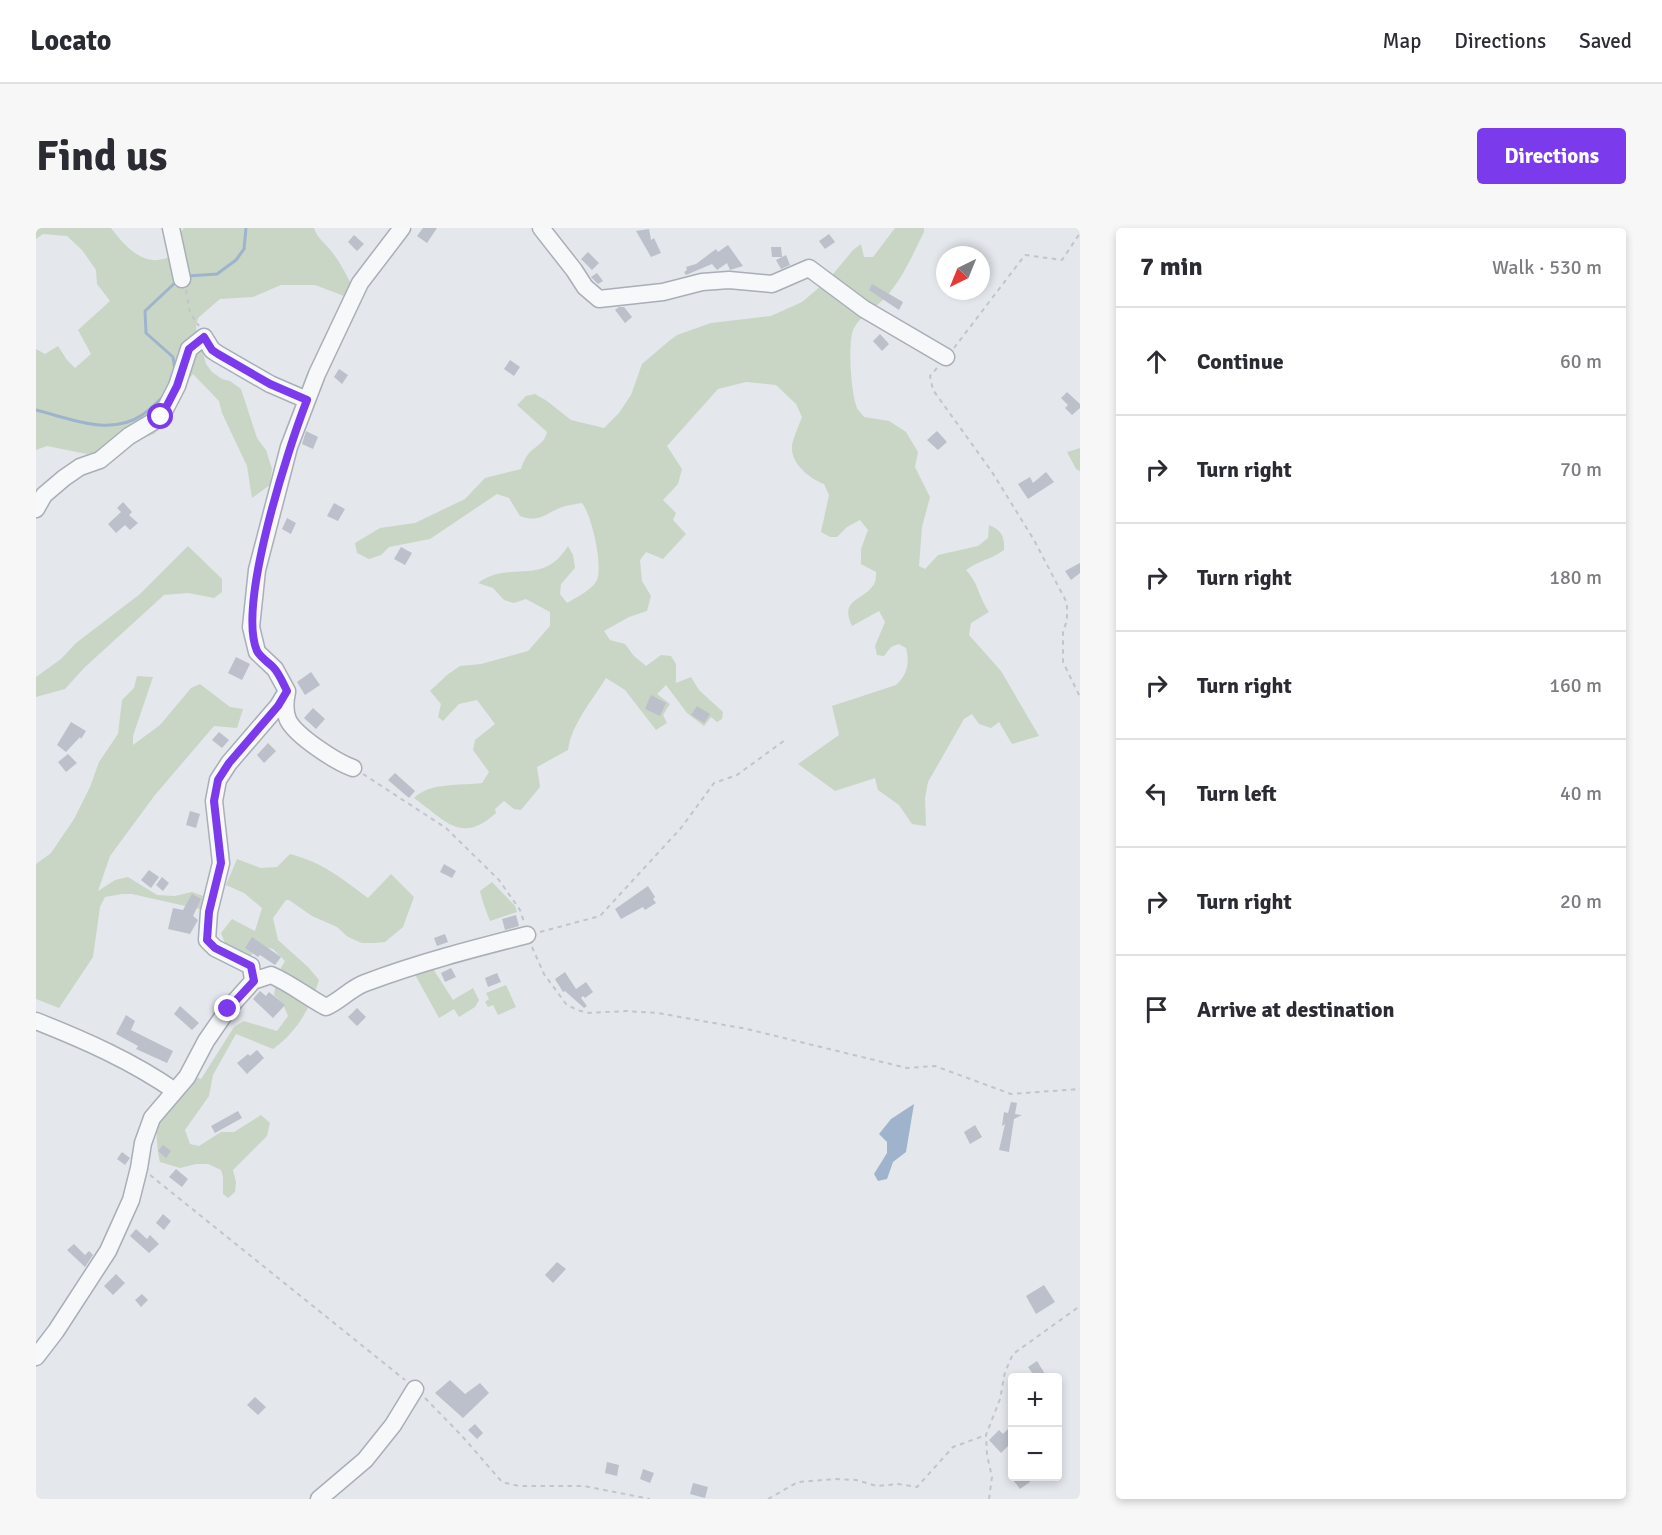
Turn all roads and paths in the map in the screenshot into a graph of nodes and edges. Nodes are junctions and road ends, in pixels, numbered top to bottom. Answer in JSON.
{"nodes":[{"id":1,"x":171,"y":228,"type":"edge"},
{"id":2,"x":402,"y":228,"type":"edge"},
{"id":3,"x":541,"y":228,"type":"edge"},
{"id":4,"x":1080,"y":233,"type":"edge"},
{"id":5,"x":182,"y":279,"type":"joint"},
{"id":6,"x":204,"y":337,"type":"junction"},
{"id":7,"x":946,"y":357,"type":"junction"},
{"id":8,"x":307,"y":400,"type":"junction"},
{"id":9,"x":36,"y":509,"type":"edge"},
{"id":10,"x":287,"y":691,"type":"junction"},
{"id":11,"x":1080,"y":697,"type":"edge"},
{"id":12,"x":784,"y":740,"type":"dead end"},
{"id":13,"x":353,"y":768,"type":"joint"},
{"id":14,"x":527,"y":936,"type":"junction"},
{"id":15,"x":254,"y":981,"type":"junction"},
{"id":16,"x":36,"y":1021,"type":"edge"},
{"id":17,"x":1080,"y":1089,"type":"edge"},
{"id":18,"x":175,"y":1091,"type":"junction"},
{"id":19,"x":139,"y":1168,"type":"junction"},
{"id":20,"x":1080,"y":1306,"type":"edge"},
{"id":21,"x":36,"y":1357,"type":"edge"},
{"id":22,"x":416,"y":1389,"type":"junction"},
{"id":23,"x":986,"y":1435,"type":"junction"},
{"id":24,"x":318,"y":1499,"type":"edge"},
{"id":25,"x":650,"y":1499,"type":"edge"},
{"id":26,"x":768,"y":1499,"type":"edge"},
{"id":27,"x":989,"y":1499,"type":"edge"}],
"edges":[{"from":1,"to":5,"type":"street"},
{"from":2,"to":8,"type":"street"},
{"from":3,"to":7,"type":"street"},
{"from":4,"to":7,"type":"path"},
{"from":5,"to":6,"type":"path"},
{"from":6,"to":8,"type":"street"},
{"from":6,"to":9,"type":"street"},
{"from":7,"to":11,"type":"path"},
{"from":8,"to":10,"type":"street"},
{"from":10,"to":13,"type":"street"},
{"from":10,"to":15,"type":"street"},
{"from":12,"to":14,"type":"path"},
{"from":13,"to":14,"type":"path"},
{"from":14,"to":15,"type":"street"},
{"from":14,"to":17,"type":"path"},
{"from":15,"to":18,"type":"street"},
{"from":16,"to":18,"type":"street"},
{"from":18,"to":19,"type":"street"},
{"from":19,"to":21,"type":"street"},
{"from":19,"to":22,"type":"path"},
{"from":20,"to":23,"type":"path"},
{"from":22,"to":24,"type":"street"},
{"from":22,"to":25,"type":"path"},
{"from":23,"to":26,"type":"path"},
{"from":23,"to":27,"type":"path"}]}
